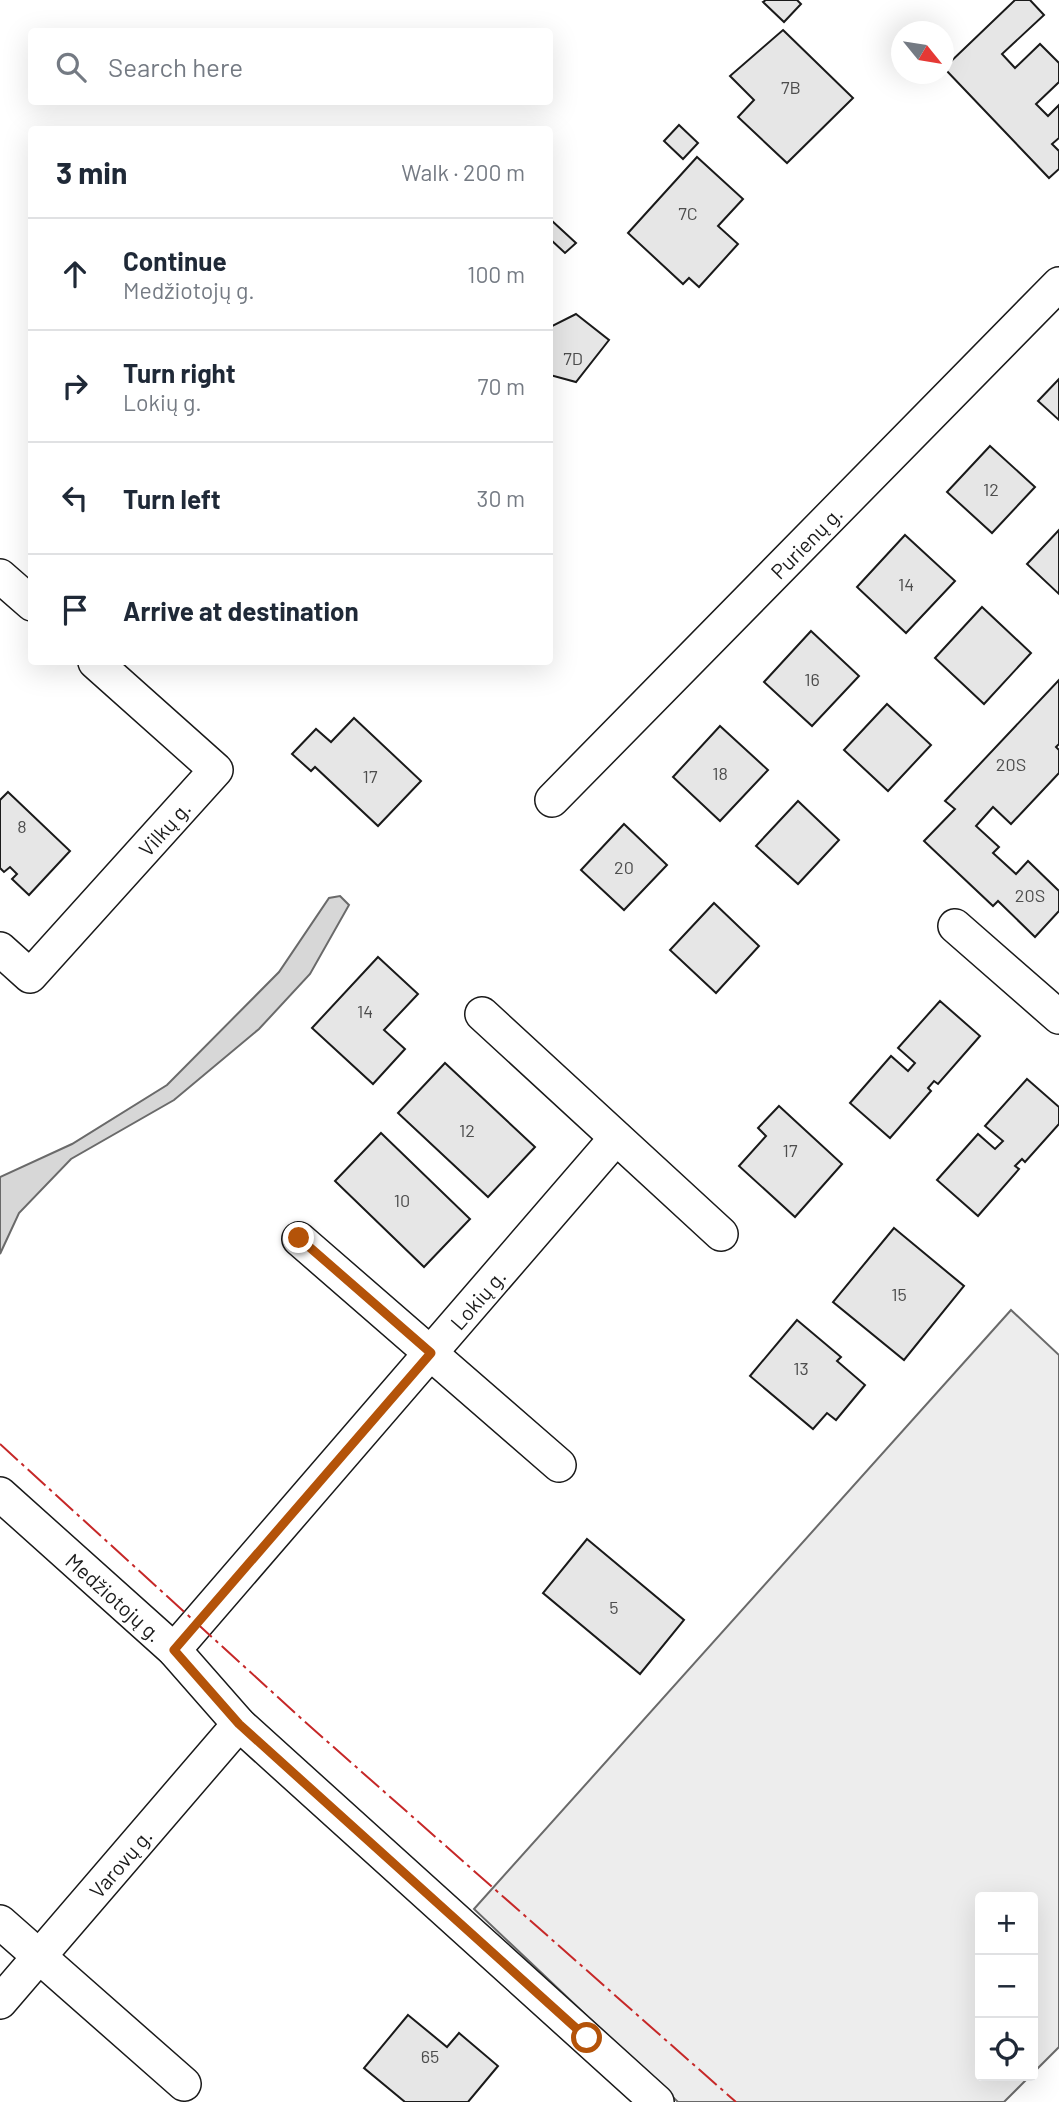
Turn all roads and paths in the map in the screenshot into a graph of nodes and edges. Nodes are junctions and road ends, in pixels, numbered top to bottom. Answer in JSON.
{"nodes":[{"id":1,"x":1059,"y":284,"type":"edge"},
{"id":2,"x":0,"y":576,"type":"edge"},
{"id":3,"x":28,"y":600,"type":"edge"},
{"id":4,"x":98,"y":665,"type":"edge"},
{"id":5,"x":552,"y":800,"type":"dead end"},
{"id":6,"x":955,"y":926,"type":"dead end"},
{"id":7,"x":0,"y":949,"type":"edge"},
{"id":8,"x":482,"y":1014,"type":"dead end"},
{"id":9,"x":1059,"y":1017,"type":"edge"},
{"id":10,"x":616,"y":1138,"type":"junction"},
{"id":11,"x":721,"y":1234,"type":"dead end"},
{"id":12,"x":299,"y":1238,"type":"dead end"},
{"id":13,"x":431,"y":1353,"type":"junction"},
{"id":14,"x":559,"y":1465,"type":"dead end"},
{"id":15,"x":0,"y":1494,"type":"edge"},
{"id":16,"x":174,"y":1650,"type":"junction"},
{"id":17,"x":239,"y":1724,"type":"junction"},
{"id":18,"x":0,"y":1922,"type":"edge"},
{"id":19,"x":39,"y":1956,"type":"junction"},
{"id":20,"x":0,"y":2002,"type":"edge"},
{"id":21,"x":184,"y":2084,"type":"dead end"},
{"id":22,"x":657,"y":2102,"type":"edge"}],
"edges":[{"from":1,"to":5,"type":"street","name":"Purienų g."},
{"from":2,"to":3,"type":"street"},
{"from":4,"to":7,"type":"street","name":"Vilkų g."},
{"from":6,"to":9,"type":"street"},
{"from":8,"to":10,"type":"street"},
{"from":10,"to":11,"type":"street"},
{"from":10,"to":13,"type":"street","name":"Lokių g."},
{"from":12,"to":13,"type":"street"},
{"from":13,"to":14,"type":"street"},
{"from":13,"to":16,"type":"street","name":"Lokių g."},
{"from":15,"to":16,"type":"street","name":"Medžiotojų g."},
{"from":16,"to":17,"type":"street","name":"Medžiotojų g."},
{"from":17,"to":19,"type":"street","name":"Varovų g."},
{"from":17,"to":22,"type":"street","name":"Medžiotojų g."},
{"from":18,"to":19,"type":"street"},
{"from":19,"to":20,"type":"street","name":"Varovų g."},
{"from":19,"to":21,"type":"street"}]}
